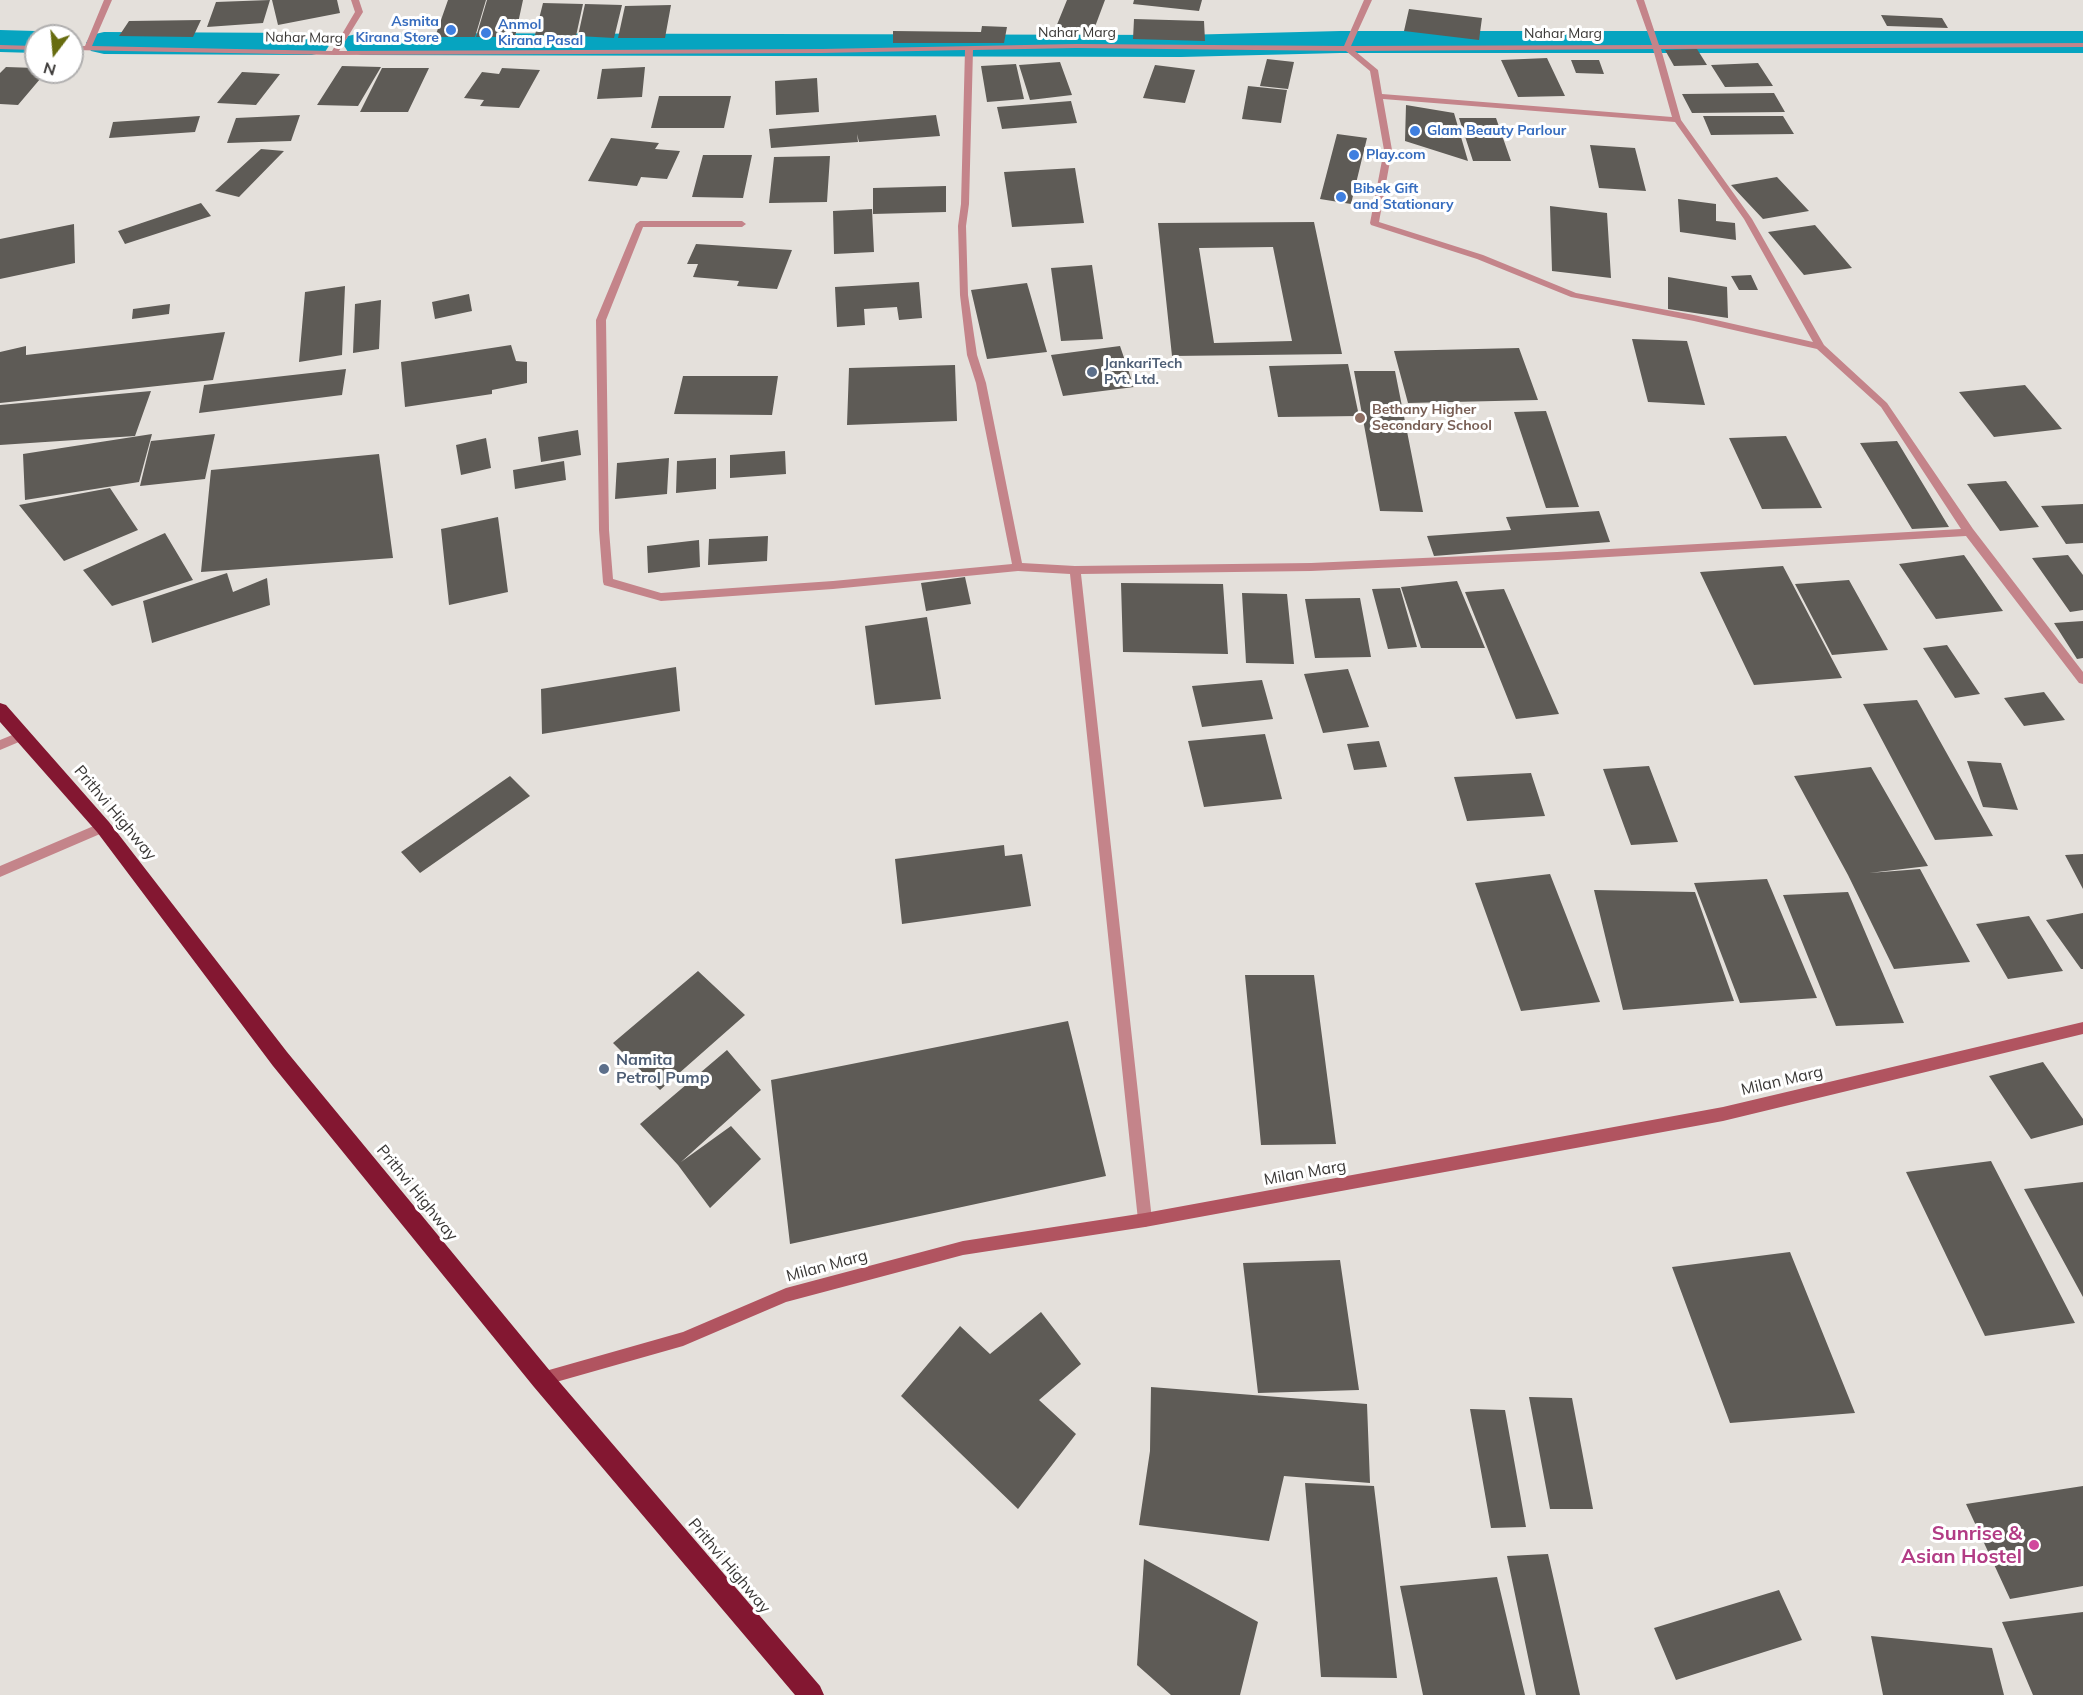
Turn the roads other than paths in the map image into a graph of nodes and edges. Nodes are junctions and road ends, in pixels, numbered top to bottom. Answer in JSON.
{"nodes":[{"id":1,"x":108,"y":0,"type":"edge"},
{"id":2,"x":355,"y":0,"type":"edge"},
{"id":3,"x":1368,"y":0,"type":"edge"},
{"id":4,"x":1640,"y":0,"type":"edge"},
{"id":5,"x":2083,"y":45,"type":"edge"},
{"id":6,"x":1655,"y":46,"type":"junction"},
{"id":7,"x":0,"y":47,"type":"edge"},
{"id":8,"x":24,"y":48,"type":"edge"},
{"id":9,"x":1347,"y":48,"type":"junction"},
{"id":10,"x":84,"y":49,"type":"edge"},
{"id":11,"x":87,"y":49,"type":"junction"},
{"id":12,"x":969,"y":49,"type":"junction"},
{"id":13,"x":334,"y":53,"type":"junction"},
{"id":14,"x":1379,"y":96,"type":"junction"},
{"id":15,"x":1677,"y":120,"type":"junction"},
{"id":16,"x":742,"y":224,"type":"dead end"},
{"id":17,"x":1821,"y":347,"type":"junction"},
{"id":18,"x":1970,"y":532,"type":"junction"},
{"id":19,"x":1018,"y":567,"type":"junction"},
{"id":20,"x":1075,"y":570,"type":"junction"},
{"id":21,"x":2083,"y":680,"type":"edge"},
{"id":22,"x":0,"y":710,"type":"edge"},
{"id":23,"x":22,"y":736,"type":"junction"},
{"id":24,"x":0,"y":745,"type":"edge"},
{"id":25,"x":103,"y":827,"type":"junction"},
{"id":26,"x":0,"y":872,"type":"edge"},
{"id":27,"x":2083,"y":1028,"type":"edge"},
{"id":28,"x":1145,"y":1220,"type":"junction"},
{"id":29,"x":543,"y":1379,"type":"junction"},
{"id":30,"x":811,"y":1695,"type":"edge"}],
"edges":[{"from":1,"to":11,"type":"street"},
{"from":2,"to":13,"type":"street"},
{"from":3,"to":9,"type":"street"},
{"from":4,"to":6,"type":"street"},
{"from":5,"to":6,"type":"street","name":"Nahar Marg"},
{"from":6,"to":9,"type":"street","name":"Nahar Marg"},
{"from":6,"to":15,"type":"street"},
{"from":7,"to":8,"type":"street"},
{"from":9,"to":12,"type":"street","name":"Nahar Marg"},
{"from":9,"to":14,"type":"street"},
{"from":10,"to":11,"type":"street","name":"Nahar Marg"},
{"from":11,"to":13,"type":"street","name":"Nahar Marg"},
{"from":12,"to":13,"type":"street","name":"Nahar Marg"},
{"from":12,"to":19,"type":"street"},
{"from":14,"to":15,"type":"street"},
{"from":14,"to":17,"type":"street"},
{"from":15,"to":17,"type":"street"},
{"from":16,"to":19,"type":"street"},
{"from":17,"to":18,"type":"street"},
{"from":18,"to":20,"type":"street"},
{"from":18,"to":21,"type":"street"},
{"from":19,"to":20,"type":"street"},
{"from":20,"to":28,"type":"street"},
{"from":22,"to":23,"type":"highway","name":"Prithvi Highway"},
{"from":23,"to":24,"type":"street"},
{"from":23,"to":25,"type":"highway","name":"Prithvi Highway"},
{"from":25,"to":26,"type":"street"},
{"from":25,"to":29,"type":"highway","name":"Prithvi Highway"},
{"from":27,"to":28,"type":"main road","name":"Milan Marg"},
{"from":28,"to":29,"type":"main road","name":"Milan Marg"},
{"from":29,"to":30,"type":"highway","name":"Prithvi Highway"}]}
